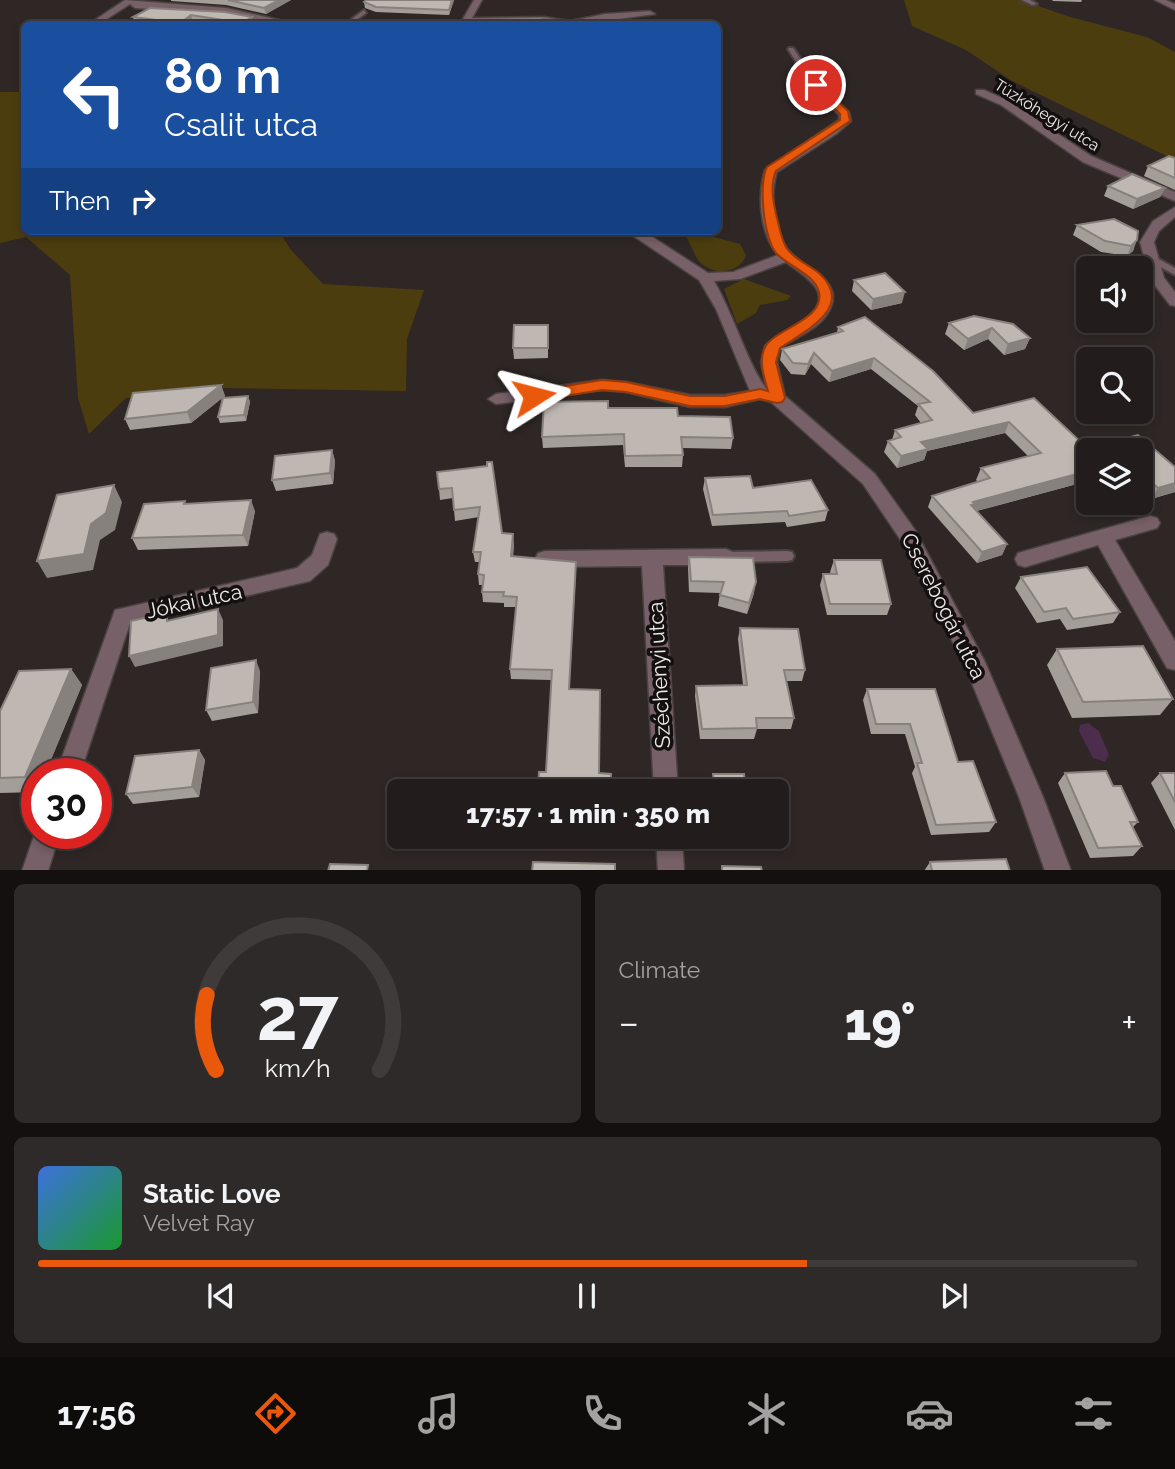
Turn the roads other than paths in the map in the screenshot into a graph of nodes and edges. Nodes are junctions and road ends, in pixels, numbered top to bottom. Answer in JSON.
{"nodes":[{"id":1,"x":132,"y":0,"type":"edge"},
{"id":2,"x":478,"y":0,"type":"edge"},
{"id":3,"x":1025,"y":0,"type":"edge"},
{"id":4,"x":1159,"y":0,"type":"edge"},
{"id":5,"x":1034,"y":4,"type":"dead end"},
{"id":6,"x":1175,"y":7,"type":"edge"},
{"id":7,"x":364,"y":12,"type":"edge"},
{"id":8,"x":650,"y":14,"type":"dead end"},
{"id":9,"x":99,"y":21,"type":"edge"},
{"id":10,"x":277,"y":21,"type":"edge"},
{"id":11,"x":352,"y":21,"type":"edge"},
{"id":12,"x":465,"y":21,"type":"edge"},
{"id":13,"x":517,"y":21,"type":"edge"},
{"id":14,"x":550,"y":21,"type":"edge"},
{"id":15,"x":585,"y":21,"type":"edge"},
{"id":16,"x":791,"y":49,"type":"dead end"},
{"id":17,"x":816,"y":85,"type":"joint"},
{"id":18,"x":980,"y":92,"type":"dead end"},
{"id":19,"x":1175,"y":197,"type":"edge"},
{"id":20,"x":1175,"y":211,"type":"edge"},
{"id":21,"x":640,"y":235,"type":"edge"},
{"id":22,"x":1152,"y":256,"type":"edge"},
{"id":23,"x":787,"y":257,"type":"junction"},
{"id":24,"x":1153,"y":259,"type":"joint"},
{"id":25,"x":1175,"y":272,"type":"edge"},
{"id":26,"x":705,"y":277,"type":"junction"},
{"id":27,"x":1175,"y":302,"type":"edge"},
{"id":28,"x":769,"y":396,"type":"junction"},
{"id":29,"x":496,"y":399,"type":"dead end"},
{"id":30,"x":1150,"y":523,"type":"dead end"},
{"id":31,"x":1103,"y":537,"type":"junction"},
{"id":32,"x":327,"y":539,"type":"dead end"},
{"id":33,"x":787,"y":556,"type":"dead end"},
{"id":34,"x":652,"y":558,"type":"junction"},
{"id":35,"x":726,"y":558,"type":"joint"},
{"id":36,"x":545,"y":559,"type":"edge"},
{"id":37,"x":1026,"y":559,"type":"dead end"},
{"id":38,"x":1175,"y":661,"type":"edge"},
{"id":39,"x":73,"y":758,"type":"edge"},
{"id":40,"x":665,"y":779,"type":"edge"},
{"id":41,"x":41,"y":849,"type":"edge"},
{"id":42,"x":670,"y":849,"type":"edge"},
{"id":43,"x":34,"y":870,"type":"edge"},
{"id":44,"x":671,"y":870,"type":"edge"},
{"id":45,"x":1058,"y":870,"type":"edge"}],
"edges":[{"from":1,"to":9,"type":"street"},
{"from":1,"to":10,"type":"street"},
{"from":2,"to":12,"type":"street"},
{"from":3,"to":5,"type":"lane"},
{"from":4,"to":6,"type":"street"},
{"from":7,"to":11,"type":"lane"},
{"from":8,"to":15,"type":"street"},
{"from":13,"to":14,"type":"street"},
{"from":16,"to":17,"type":"lane"},
{"from":17,"to":23,"type":"street"},
{"from":18,"to":19,"type":"street","name":"Tűzkőhegyi utca"},
{"from":20,"to":22,"type":"street"},
{"from":21,"to":26,"type":"street","name":"Cserebogár utca"},
{"from":23,"to":26,"type":"street"},
{"from":23,"to":28,"type":"street"},
{"from":24,"to":25,"type":"lane"},
{"from":24,"to":27,"type":"street"},
{"from":26,"to":28,"type":"street","name":"Cserebogár utca"},
{"from":28,"to":29,"type":"street"},
{"from":28,"to":45,"type":"street","name":"Cserebogár utca"},
{"from":30,"to":31,"type":"street"},
{"from":31,"to":37,"type":"street"},
{"from":31,"to":38,"type":"street"},
{"from":32,"to":39,"type":"street","name":"Jókai utca"},
{"from":33,"to":35,"type":"lane"},
{"from":34,"to":35,"type":"street"},
{"from":34,"to":36,"type":"street"},
{"from":34,"to":40,"type":"street","name":"Széchenyi utca"},
{"from":41,"to":43,"type":"street"},
{"from":42,"to":44,"type":"street"}]}
